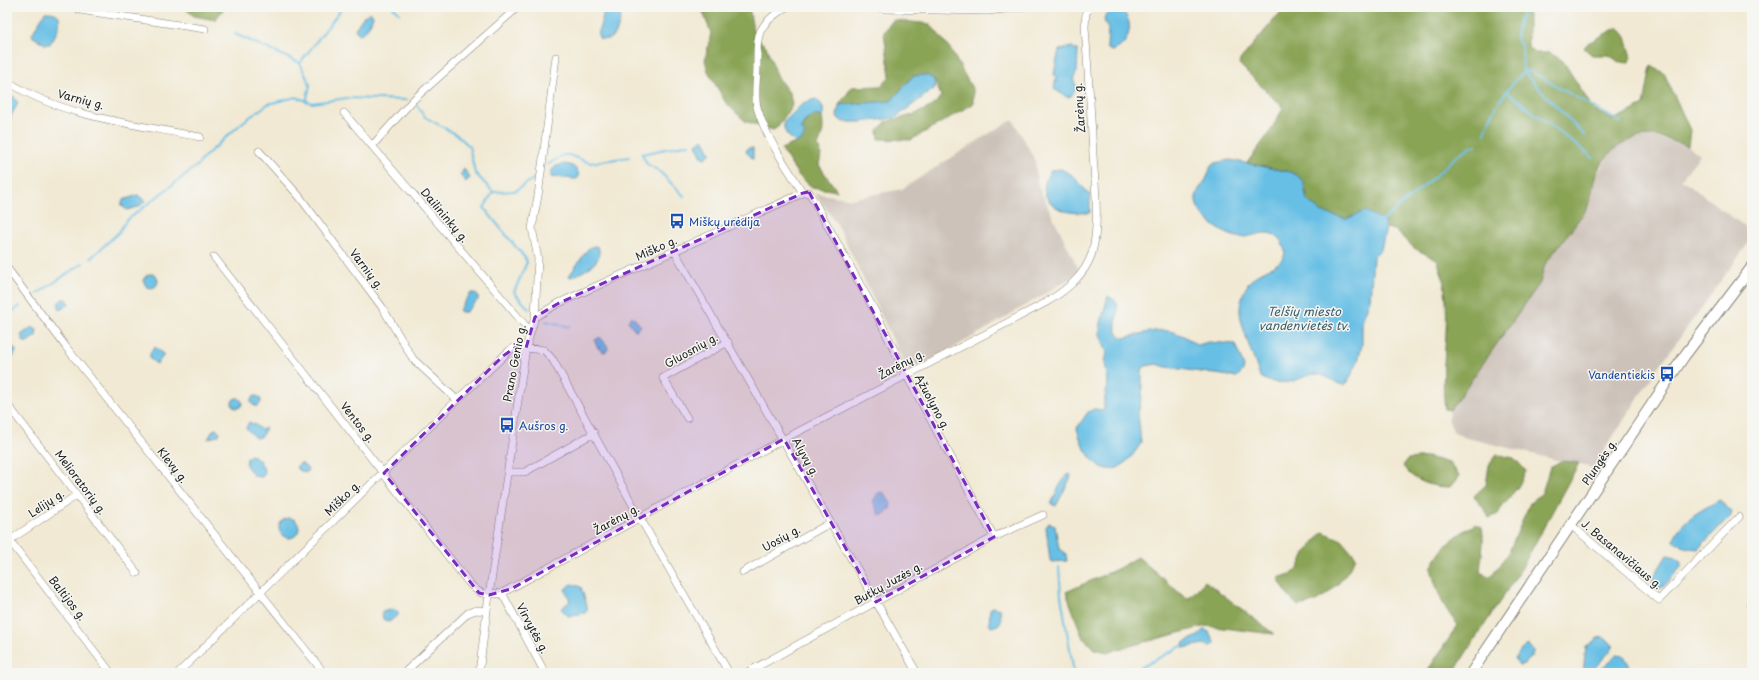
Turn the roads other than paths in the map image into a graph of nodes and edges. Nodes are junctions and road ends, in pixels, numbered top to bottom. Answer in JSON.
{"nodes":[{"id":1,"x":75,"y":7,"type":"edge"},
{"id":2,"x":518,"y":7,"type":"edge"},
{"id":3,"x":786,"y":7,"type":"edge"},
{"id":4,"x":878,"y":7,"type":"edge"},
{"id":5,"x":1022,"y":7,"type":"edge"},
{"id":6,"x":1090,"y":7,"type":"edge"},
{"id":7,"x":205,"y":29,"type":"dead end"},
{"id":8,"x":556,"y":56,"type":"dead end"},
{"id":9,"x":7,"y":81,"type":"edge"},
{"id":10,"x":344,"y":113,"type":"dead end"},
{"id":11,"x":200,"y":137,"type":"dead end"},
{"id":12,"x":372,"y":146,"type":"junction"},
{"id":13,"x":259,"y":151,"type":"dead end"},
{"id":14,"x":806,"y":192,"type":"junction"},
{"id":15,"x":675,"y":252,"type":"junction"},
{"id":16,"x":214,"y":257,"type":"dead end"},
{"id":17,"x":1752,"y":267,"type":"edge"},
{"id":18,"x":7,"y":268,"type":"edge"},
{"id":19,"x":535,"y":317,"type":"junction"},
{"id":20,"x":530,"y":331,"type":"junction"},
{"id":21,"x":728,"y":342,"type":"junction"},
{"id":22,"x":526,"y":348,"type":"junction"},
{"id":23,"x":906,"y":374,"type":"junction"},
{"id":24,"x":457,"y":400,"type":"junction"},
{"id":25,"x":7,"y":404,"type":"edge"},
{"id":26,"x":687,"y":418,"type":"dead end"},
{"id":27,"x":594,"y":433,"type":"junction"},
{"id":28,"x":784,"y":439,"type":"junction"},
{"id":29,"x":508,"y":472,"type":"junction"},
{"id":30,"x":384,"y":473,"type":"junction"},
{"id":31,"x":77,"y":495,"type":"junction"},
{"id":32,"x":1042,"y":515,"type":"dead end"},
{"id":33,"x":1739,"y":517,"type":"dead end"},
{"id":34,"x":640,"y":518,"type":"junction"},
{"id":35,"x":830,"y":523,"type":"junction"},
{"id":36,"x":1571,"y":525,"type":"junction"},
{"id":37,"x":994,"y":537,"type":"junction"},
{"id":38,"x":8,"y":540,"type":"edge"},
{"id":39,"x":743,"y":572,"type":"dead end"},
{"id":40,"x":137,"y":573,"type":"dead end"},
{"id":41,"x":260,"y":592,"type":"junction"},
{"id":42,"x":502,"y":593,"type":"junction"},
{"id":43,"x":489,"y":595,"type":"junction"},
{"id":44,"x":876,"y":602,"type":"junction"},
{"id":45,"x":486,"y":611,"type":"junction"},
{"id":46,"x":111,"y":673,"type":"edge"},
{"id":47,"x":178,"y":673,"type":"edge"},
{"id":48,"x":324,"y":673,"type":"edge"},
{"id":49,"x":404,"y":673,"type":"edge"},
{"id":50,"x":479,"y":673,"type":"edge"},
{"id":51,"x":544,"y":673,"type":"edge"},
{"id":52,"x":729,"y":673,"type":"edge"},
{"id":53,"x":746,"y":673,"type":"edge"},
{"id":54,"x":917,"y":673,"type":"edge"},
{"id":55,"x":1471,"y":673,"type":"edge"}],
"edges":[{"from":1,"to":7,"type":"street"},
{"from":2,"to":12,"type":"street"},
{"from":3,"to":14,"type":"street","name":"Ąžuolyno g."},
{"from":4,"to":5,"type":"street"},
{"from":6,"to":23,"type":"street","name":"Žarėnų g."},
{"from":8,"to":19,"type":"street","name":"Prano Genio g."},
{"from":9,"to":11,"type":"street","name":"Varnių g."},
{"from":10,"to":12,"type":"street","name":"Dailininkų g."},
{"from":12,"to":20,"type":"street","name":"Dailininkų g."},
{"from":13,"to":24,"type":"street","name":"Varnių g."},
{"from":14,"to":15,"type":"street","name":"Miško g."},
{"from":14,"to":23,"type":"street","name":"Ąžuolyno g."},
{"from":15,"to":19,"type":"street","name":"Miško g."},
{"from":15,"to":21,"type":"street","name":"Alyvų g."},
{"from":16,"to":30,"type":"street","name":"Ventos g."},
{"from":17,"to":36,"type":"main road","name":"Plungės g."},
{"from":18,"to":41,"type":"street","name":"Klevų g."},
{"from":19,"to":20,"type":"street","name":"Prano Genio g."},
{"from":20,"to":22,"type":"street","name":"Prano Genio g."},
{"from":21,"to":26,"type":"street","name":"Gluosnių g."},
{"from":21,"to":28,"type":"street","name":"Alyvų g."},
{"from":22,"to":24,"type":"street","name":"Miško g."},
{"from":22,"to":27,"type":"street"},
{"from":22,"to":29,"type":"street","name":"Prano Genio g."},
{"from":23,"to":28,"type":"street","name":"Žarėnų g."},
{"from":23,"to":37,"type":"street","name":"Ąžuolyno g."},
{"from":24,"to":30,"type":"street","name":"Miško g."},
{"from":25,"to":31,"type":"street","name":"Melioratorių g."},
{"from":27,"to":29,"type":"street"},
{"from":27,"to":34,"type":"street"},
{"from":28,"to":34,"type":"street","name":"Žarėnų g."},
{"from":28,"to":35,"type":"street","name":"Alyvų g."},
{"from":29,"to":43,"type":"street","name":"Prano Genio g."},
{"from":30,"to":41,"type":"street","name":"Miško g."},
{"from":30,"to":43,"type":"street","name":"Ventos g."},
{"from":31,"to":38,"type":"street","name":"Lelijų g."},
{"from":31,"to":40,"type":"street","name":"Melioratorių g."},
{"from":32,"to":37,"type":"street","name":"Butkų Juzės g."},
{"from":33,"to":36,"type":"street","name":"J. Basanavičiaus g."},
{"from":34,"to":42,"type":"street","name":"Žarėnų g."},
{"from":34,"to":52,"type":"street"},
{"from":35,"to":39,"type":"street","name":"Uosių g."},
{"from":35,"to":44,"type":"street","name":"Alyvų g."},
{"from":36,"to":55,"type":"main road","name":"Plungės g."},
{"from":37,"to":44,"type":"street","name":"Butkų Juzės g."},
{"from":38,"to":46,"type":"street","name":"Baltijos g."},
{"from":41,"to":47,"type":"street","name":"Miško g."},
{"from":41,"to":48,"type":"street","name":"Klevų g."},
{"from":42,"to":43,"type":"street","name":"Žarėnų g."},
{"from":42,"to":51,"type":"street","name":"Virvytės g."},
{"from":43,"to":45,"type":"street","name":"Prano Genio g."},
{"from":44,"to":53,"type":"street","name":"Butkų Juzės g."},
{"from":44,"to":54,"type":"street","name":"Alyvų g."},
{"from":45,"to":49,"type":"street"},
{"from":45,"to":50,"type":"street","name":"Prano Genio g."}]}
